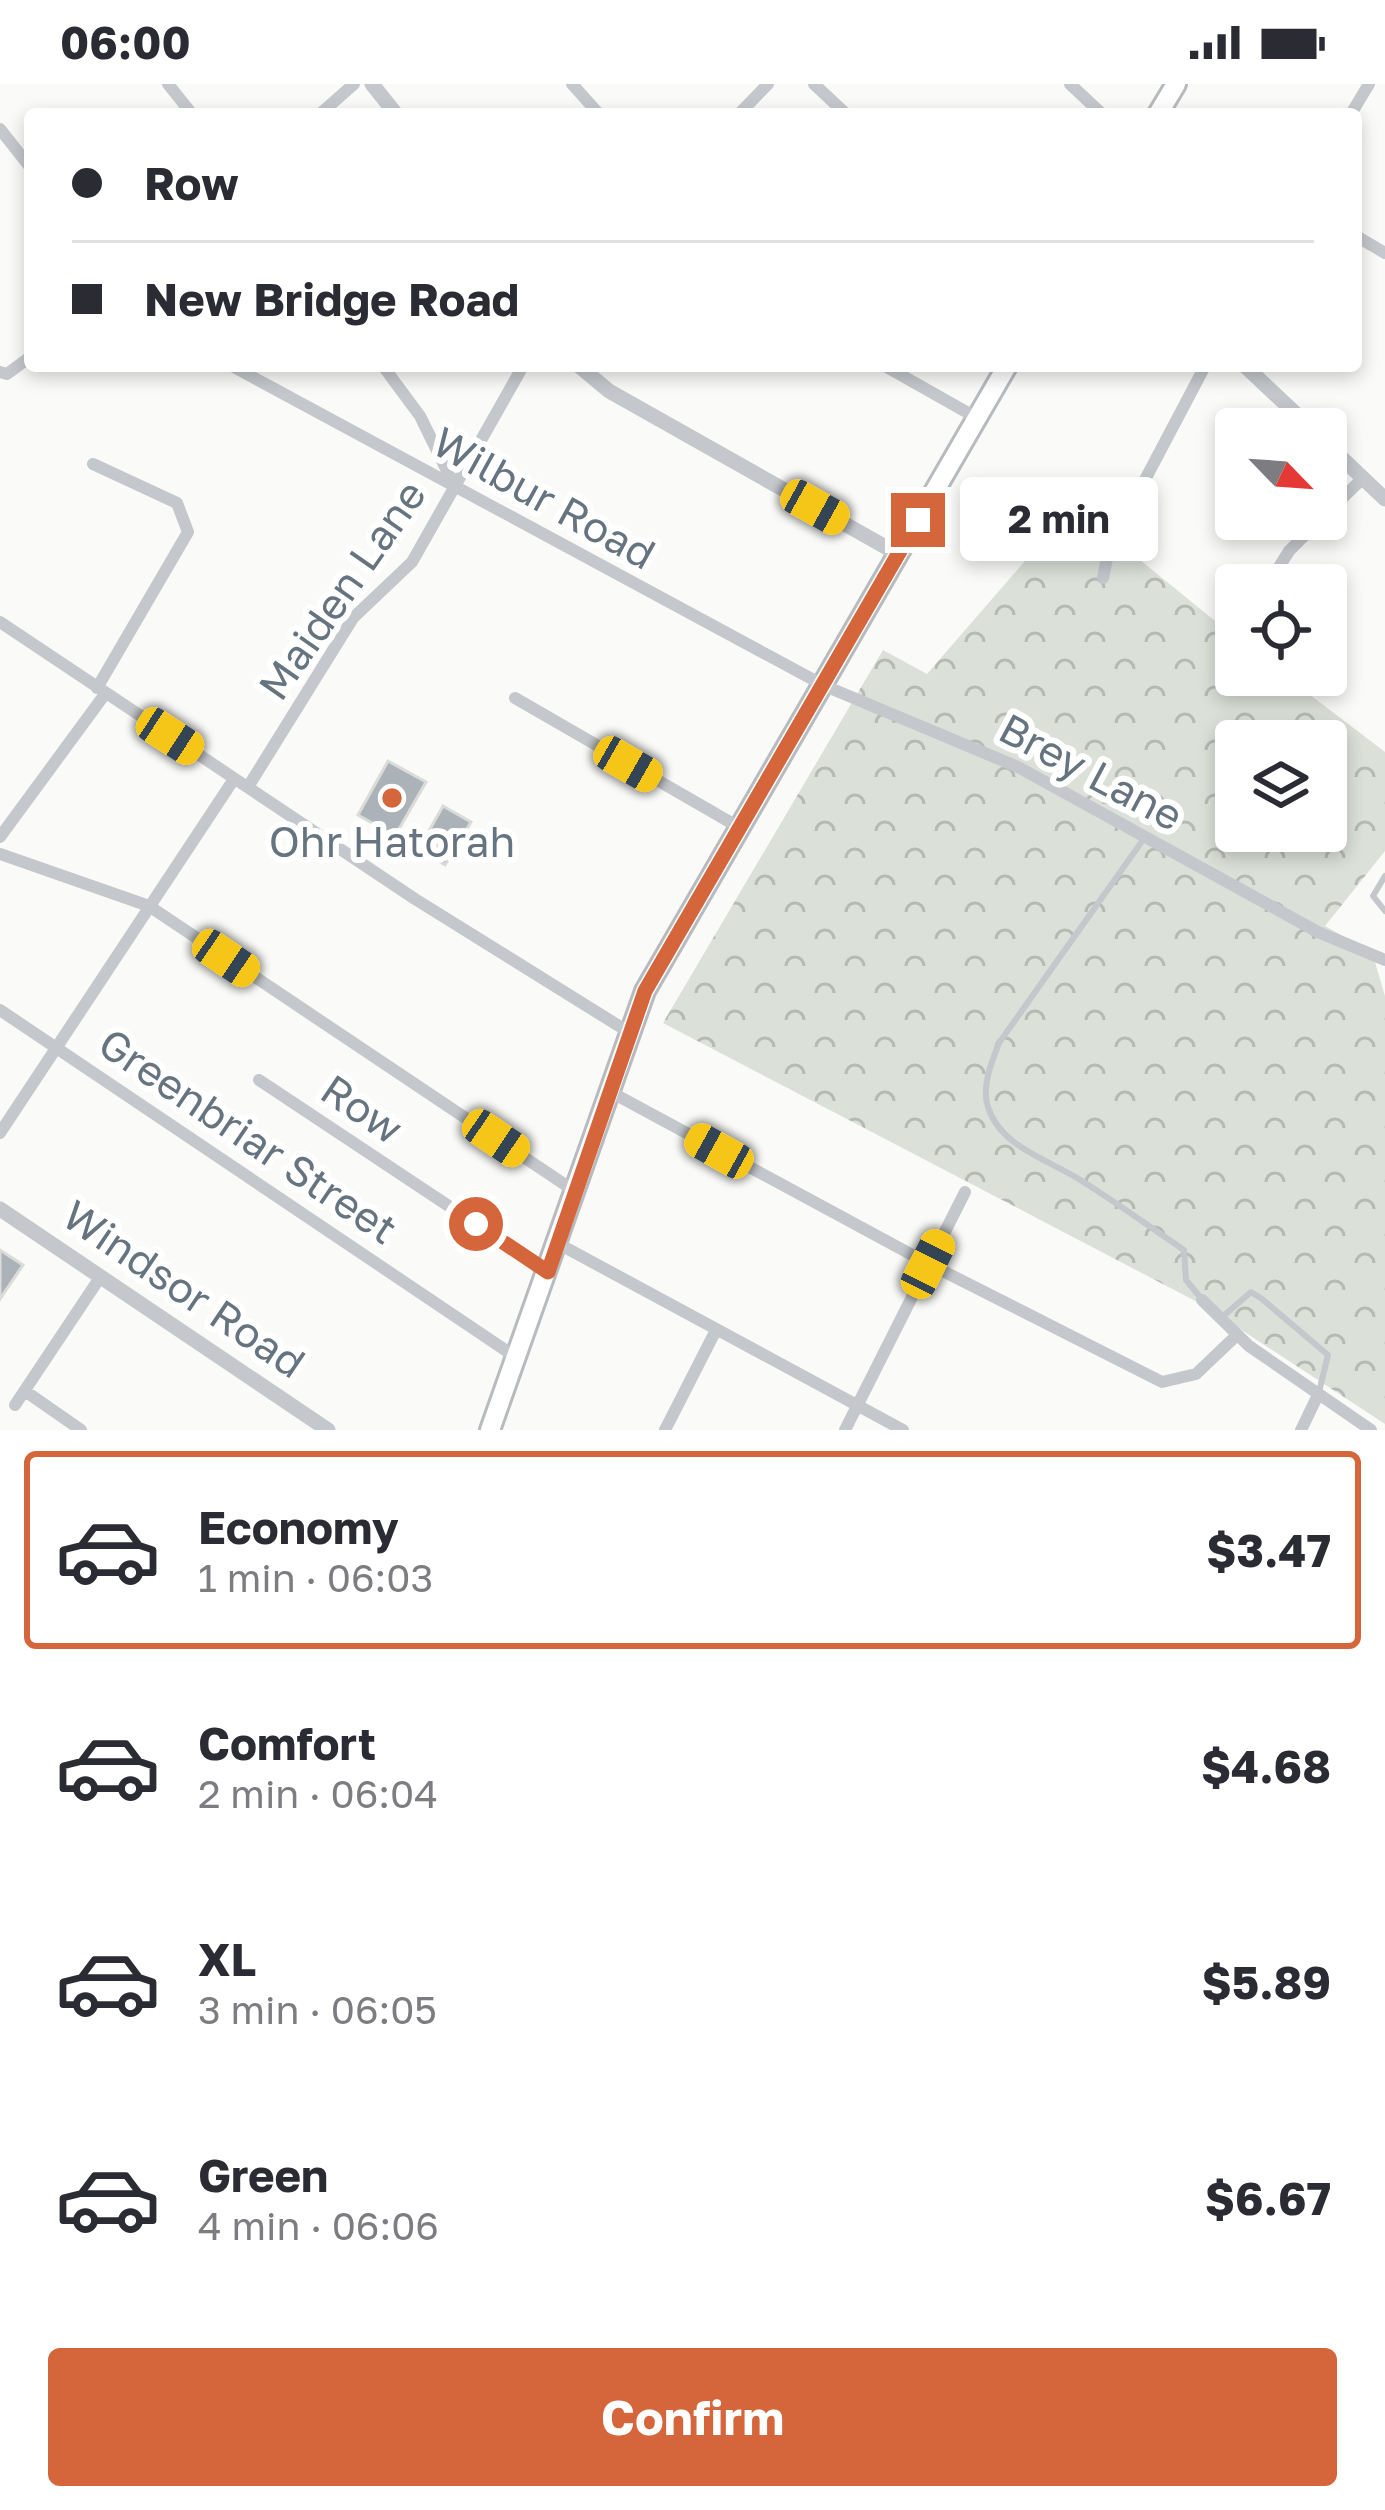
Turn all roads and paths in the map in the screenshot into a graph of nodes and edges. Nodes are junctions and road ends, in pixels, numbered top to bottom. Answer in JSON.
{"nodes":[{"id":1,"x":168,"y":84,"type":"edge"},
{"id":2,"x":354,"y":84,"type":"edge"},
{"id":3,"x":372,"y":84,"type":"edge"},
{"id":4,"x":572,"y":84,"type":"edge"},
{"id":5,"x":767,"y":84,"type":"edge"},
{"id":6,"x":814,"y":84,"type":"edge"},
{"id":7,"x":1070,"y":84,"type":"edge"},
{"id":8,"x":187,"y":108,"type":"edge"},
{"id":9,"x":327,"y":108,"type":"edge"},
{"id":10,"x":391,"y":108,"type":"edge"},
{"id":11,"x":594,"y":108,"type":"edge"},
{"id":12,"x":745,"y":108,"type":"edge"},
{"id":13,"x":840,"y":108,"type":"edge"},
{"id":14,"x":1096,"y":108,"type":"edge"},
{"id":15,"x":0,"y":129,"type":"edge"},
{"id":16,"x":24,"y":159,"type":"edge"},
{"id":17,"x":243,"y":372,"type":"edge"},
{"id":18,"x":387,"y":372,"type":"edge"},
{"id":19,"x":520,"y":372,"type":"edge"},
{"id":20,"x":586,"y":372,"type":"edge"},
{"id":21,"x":896,"y":372,"type":"edge"},
{"id":22,"x":1004,"y":372,"type":"edge"},
{"id":23,"x":1202,"y":372,"type":"edge"},
{"id":24,"x":1251,"y":372,"type":"edge"},
{"id":25,"x":1290,"y":408,"type":"edge"},
{"id":26,"x":977,"y":418,"type":"junction"},
{"id":27,"x":1347,"y":463,"type":"edge"},
{"id":28,"x":93,"y":464,"type":"dead end"},
{"id":29,"x":1363,"y":478,"type":"junction"},
{"id":30,"x":455,"y":486,"type":"junction"},
{"id":31,"x":1347,"y":494,"type":"edge"},
{"id":32,"x":1385,"y":499,"type":"edge"},
{"id":33,"x":1300,"y":540,"type":"edge"},
{"id":34,"x":898,"y":554,"type":"junction"},
{"id":35,"x":1281,"y":564,"type":"edge"},
{"id":36,"x":1103,"y":578,"type":"dead end"},
{"id":37,"x":0,"y":622,"type":"edge"},
{"id":38,"x":826,"y":686,"type":"junction"},
{"id":39,"x":101,"y":691,"type":"junction"},
{"id":40,"x":515,"y":698,"type":"dead end"},
{"id":41,"x":235,"y":779,"type":"junction"},
{"id":42,"x":248,"y":787,"type":"junction"},
{"id":43,"x":742,"y":829,"type":"junction"},
{"id":44,"x":0,"y":837,"type":"edge"},
{"id":45,"x":1145,"y":837,"type":"junction"},
{"id":46,"x":0,"y":854,"type":"edge"},
{"id":47,"x":1385,"y":876,"type":"edge"},
{"id":48,"x":149,"y":906,"type":"junction"},
{"id":49,"x":1385,"y":911,"type":"edge"},
{"id":50,"x":1385,"y":960,"type":"edge"},
{"id":51,"x":0,"y":1010,"type":"edge"},
{"id":52,"x":627,"y":1031,"type":"junction"},
{"id":53,"x":58,"y":1046,"type":"junction"},
{"id":54,"x":259,"y":1080,"type":"dead end"},
{"id":55,"x":608,"y":1090,"type":"junction"},
{"id":56,"x":0,"y":1133,"type":"edge"},
{"id":57,"x":573,"y":1190,"type":"junction"},
{"id":58,"x":965,"y":1192,"type":"dead end"},
{"id":59,"x":0,"y":1209,"type":"edge"},
{"id":60,"x":557,"y":1243,"type":"junction"},
{"id":61,"x":928,"y":1264,"type":"junction"},
{"id":62,"x":548,"y":1272,"type":"junction"},
{"id":63,"x":101,"y":1276,"type":"junction"},
{"id":64,"x":1202,"y":1300,"type":"joint"},
{"id":65,"x":1220,"y":1319,"type":"junction"},
{"id":66,"x":715,"y":1332,"type":"junction"},
{"id":67,"x":1238,"y":1335,"type":"junction"},
{"id":68,"x":518,"y":1359,"type":"junction"},
{"id":69,"x":25,"y":1390,"type":"junction"},
{"id":70,"x":1318,"y":1395,"type":"junction"},
{"id":71,"x":15,"y":1405,"type":"dead end"},
{"id":72,"x":857,"y":1406,"type":"junction"},
{"id":73,"x":81,"y":1430,"type":"edge"},
{"id":74,"x":328,"y":1430,"type":"edge"},
{"id":75,"x":490,"y":1430,"type":"edge"},
{"id":76,"x":665,"y":1430,"type":"edge"},
{"id":77,"x":845,"y":1430,"type":"edge"},
{"id":78,"x":904,"y":1430,"type":"edge"},
{"id":79,"x":1301,"y":1430,"type":"edge"},
{"id":80,"x":1371,"y":1430,"type":"edge"}],
"edges":[{"from":1,"to":8,"type":"street"},
{"from":2,"to":9,"type":"street"},
{"from":3,"to":10,"type":"street"},
{"from":4,"to":11,"type":"street"},
{"from":5,"to":12,"type":"street"},
{"from":6,"to":13,"type":"street"},
{"from":7,"to":14,"type":"street"},
{"from":15,"to":16,"type":"street"},
{"from":17,"to":30,"type":"street","name":"Wilbur Road"},
{"from":18,"to":30,"type":"street"},
{"from":19,"to":30,"type":"street","name":"Maiden Lane"},
{"from":20,"to":34,"type":"street"},
{"from":21,"to":26,"type":"street"},
{"from":22,"to":26,"type":"main road"},
{"from":23,"to":36,"type":"street"},
{"from":24,"to":25,"type":"street"},
{"from":26,"to":34,"type":"main road"},
{"from":27,"to":29,"type":"street"},
{"from":28,"to":39,"type":"street"},
{"from":29,"to":31,"type":"street"},
{"from":29,"to":32,"type":"street"},
{"from":30,"to":38,"type":"street","name":"Wilbur Road"},
{"from":30,"to":42,"type":"street","name":"Maiden Lane"},
{"from":33,"to":35,"type":"street"},
{"from":34,"to":38,"type":"main road"},
{"from":37,"to":39,"type":"street"},
{"from":38,"to":43,"type":"main road"},
{"from":38,"to":45,"type":"street","name":"Brey Lane"},
{"from":39,"to":41,"type":"street"},
{"from":39,"to":44,"type":"street"},
{"from":40,"to":43,"type":"street"},
{"from":41,"to":42,"type":"street"},
{"from":41,"to":48,"type":"street"},
{"from":42,"to":52,"type":"street"},
{"from":43,"to":52,"type":"main road"},
{"from":45,"to":50,"type":"street","name":"Brey Lane"},
{"from":45,"to":64,"type":"lane"},
{"from":46,"to":48,"type":"street"},
{"from":47,"to":49,"type":"lane"},
{"from":48,"to":53,"type":"street"},
{"from":48,"to":57,"type":"street"},
{"from":51,"to":53,"type":"street","name":"Greenbriar Street"},
{"from":52,"to":55,"type":"main road"},
{"from":53,"to":56,"type":"street"},
{"from":53,"to":68,"type":"street","name":"Greenbriar Street"},
{"from":54,"to":62,"type":"street","name":"Row"},
{"from":55,"to":57,"type":"main road"},
{"from":55,"to":61,"type":"street"},
{"from":57,"to":60,"type":"main road"},
{"from":58,"to":61,"type":"street"},
{"from":59,"to":63,"type":"street","name":"Windsor Road"},
{"from":60,"to":62,"type":"main road"},
{"from":60,"to":66,"type":"street"},
{"from":61,"to":67,"type":"street"},
{"from":61,"to":72,"type":"street"},
{"from":62,"to":68,"type":"main road"},
{"from":63,"to":69,"type":"street"},
{"from":63,"to":74,"type":"street","name":"Windsor Road"},
{"from":64,"to":65,"type":"street"},
{"from":65,"to":67,"type":"street"},
{"from":65,"to":70,"type":"lane"},
{"from":66,"to":72,"type":"street"},
{"from":66,"to":76,"type":"street"},
{"from":67,"to":70,"type":"street"},
{"from":68,"to":75,"type":"main road"},
{"from":69,"to":71,"type":"street"},
{"from":69,"to":73,"type":"street"},
{"from":70,"to":79,"type":"street"},
{"from":70,"to":80,"type":"street"},
{"from":72,"to":77,"type":"street"},
{"from":72,"to":78,"type":"street"}]}
